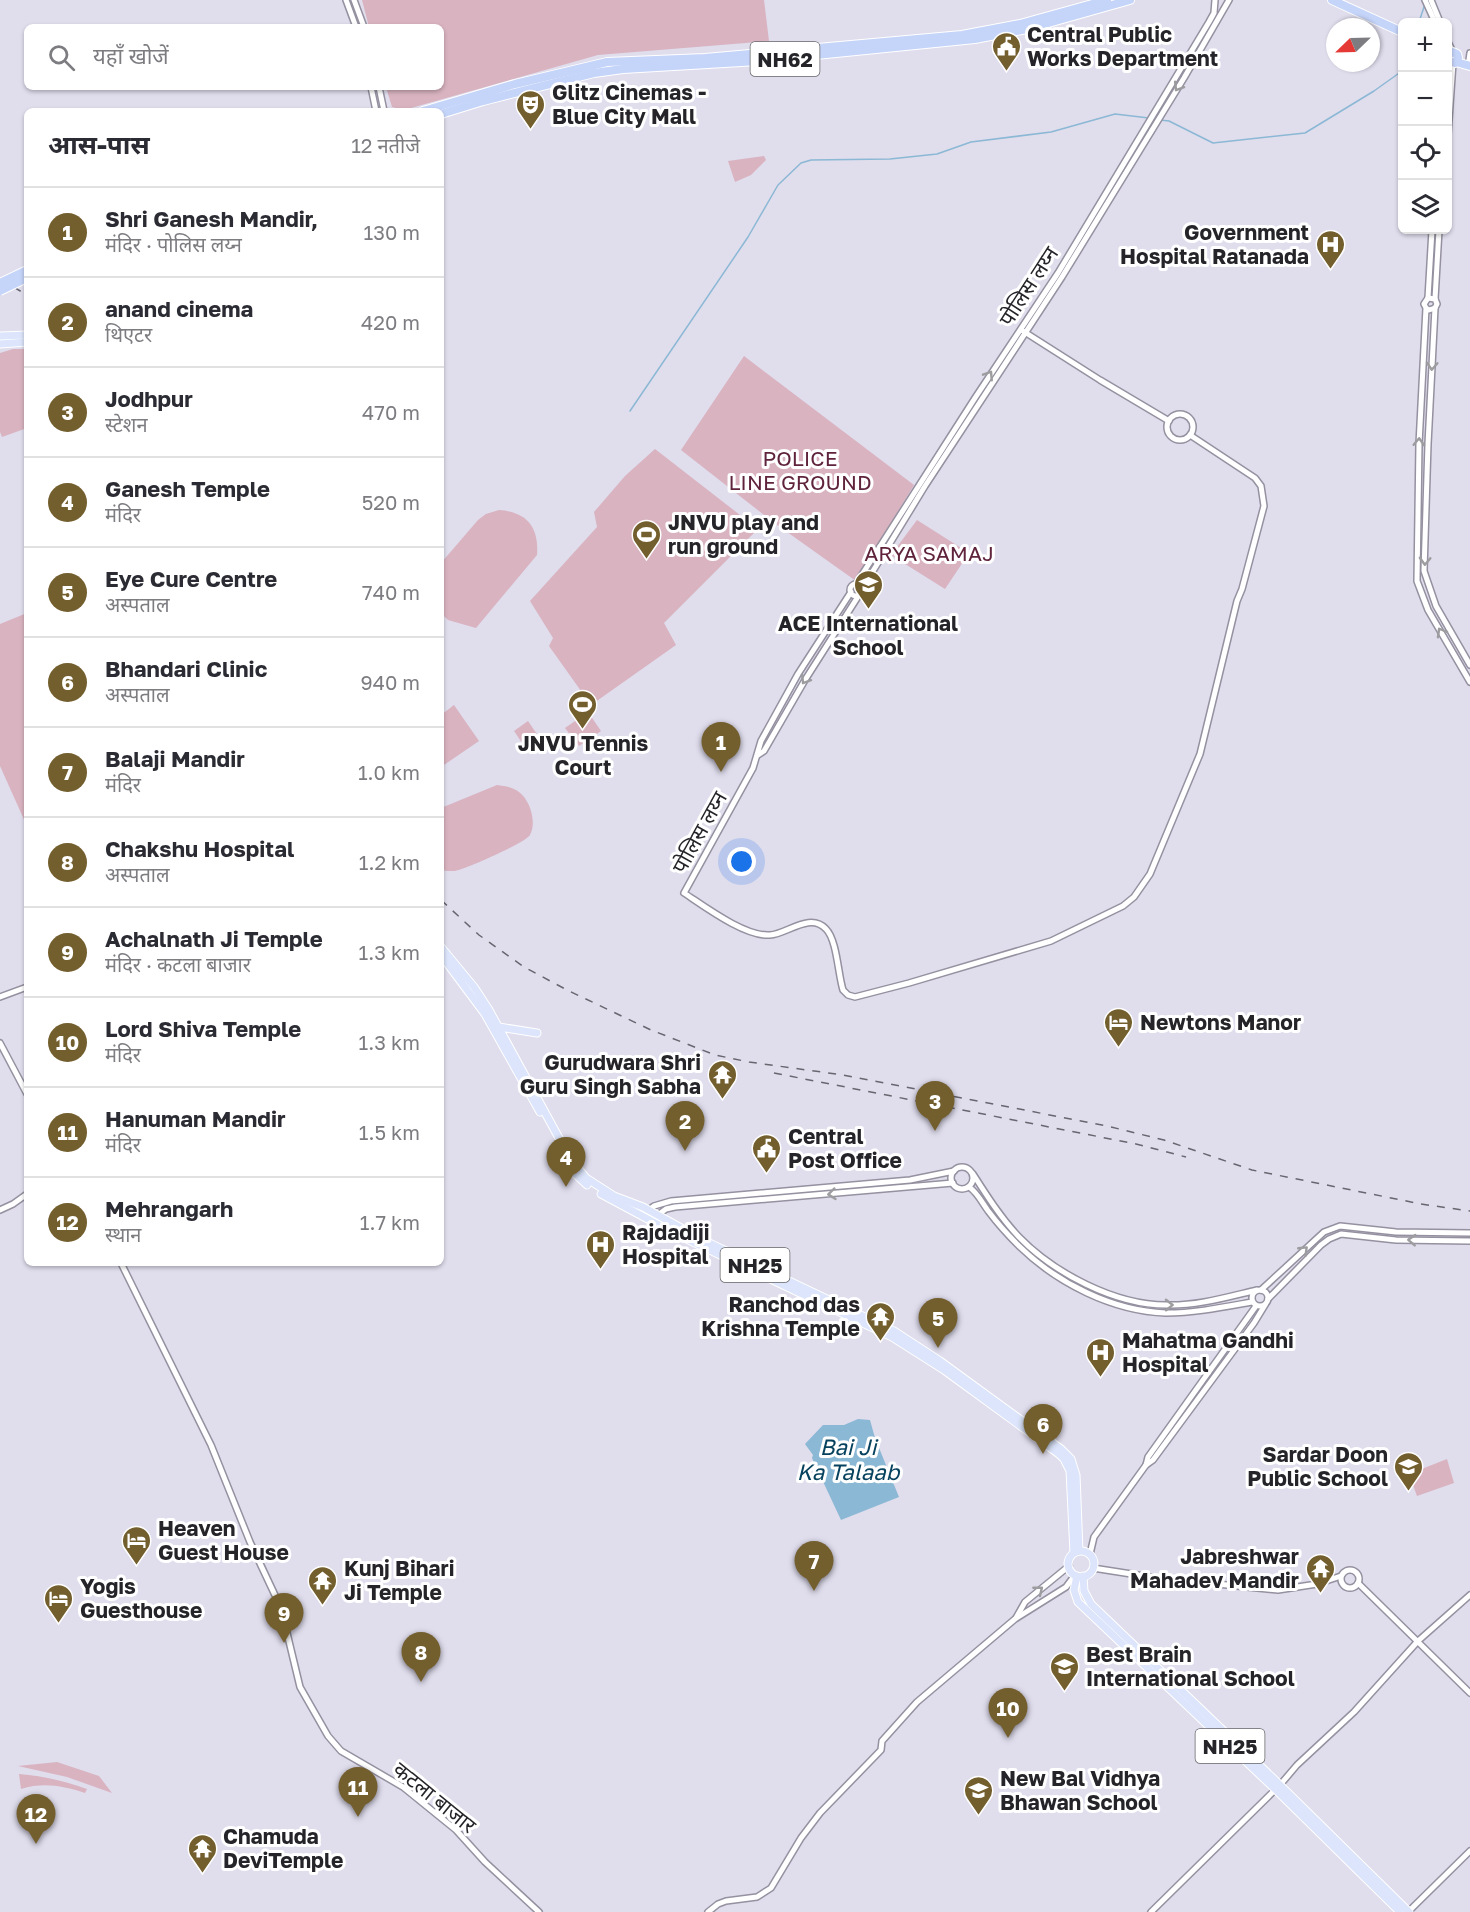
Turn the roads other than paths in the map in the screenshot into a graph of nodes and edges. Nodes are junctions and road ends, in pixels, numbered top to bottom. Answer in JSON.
{"nodes":[{"id":1,"x":346,"y":0,"type":"edge"},
{"id":2,"x":354,"y":0,"type":"edge"},
{"id":3,"x":1107,"y":0,"type":"edge"},
{"id":4,"x":1130,"y":0,"type":"edge"},
{"id":5,"x":1215,"y":0,"type":"edge"},
{"id":6,"x":1229,"y":0,"type":"edge"},
{"id":7,"x":1332,"y":0,"type":"edge"},
{"id":8,"x":1347,"y":0,"type":"edge"},
{"id":9,"x":1428,"y":1,"type":"edge"},
{"id":10,"x":1434,"y":18,"type":"edge"},
{"id":11,"x":1438,"y":18,"type":"edge"},
{"id":12,"x":355,"y":24,"type":"edge"},
{"id":13,"x":363,"y":24,"type":"edge"},
{"id":14,"x":1398,"y":25,"type":"edge"},
{"id":15,"x":1398,"y":30,"type":"edge"},
{"id":16,"x":1452,"y":55,"type":"edge"},
{"id":17,"x":1470,"y":60,"type":"edge"},
{"id":18,"x":1450,"y":72,"type":"edge"},
{"id":19,"x":372,"y":90,"type":"edge"},
{"id":20,"x":380,"y":90,"type":"edge"},
{"id":21,"x":375,"y":108,"type":"edge"},
{"id":22,"x":383,"y":108,"type":"edge"},
{"id":23,"x":433,"y":108,"type":"edge"},
{"id":24,"x":444,"y":113,"type":"edge"},
{"id":25,"x":1448,"y":126,"type":"edge"},
{"id":26,"x":1432,"y":234,"type":"edge"},
{"id":27,"x":1439,"y":234,"type":"edge"},
{"id":28,"x":24,"y":271,"type":"edge"},
{"id":29,"x":24,"y":279,"type":"edge"},
{"id":30,"x":0,"y":283,"type":"edge"},
{"id":31,"x":0,"y":291,"type":"edge"},
{"id":32,"x":1428,"y":298,"type":"junction"},
{"id":33,"x":1435,"y":299,"type":"junction"},
{"id":34,"x":1426,"y":308,"type":"junction"},
{"id":35,"x":1435,"y":308,"type":"junction"},
{"id":36,"x":1019,"y":328,"type":"junction"},
{"id":37,"x":1026,"y":333,"type":"junction"},
{"id":38,"x":24,"y":335,"type":"edge"},
{"id":39,"x":0,"y":336,"type":"edge"},
{"id":40,"x":24,"y":342,"type":"edge"},
{"id":41,"x":0,"y":344,"type":"edge"},
{"id":42,"x":1170,"y":421,"type":"junction"},
{"id":43,"x":1190,"y":435,"type":"junction"},
{"id":44,"x":856,"y":584,"type":"junction"},
{"id":45,"x":862,"y":589,"type":"junction"},
{"id":46,"x":851,"y":592,"type":"junction"},
{"id":47,"x":859,"y":595,"type":"junction"},
{"id":48,"x":1470,"y":665,"type":"edge"},
{"id":49,"x":1470,"y":682,"type":"edge"},
{"id":50,"x":758,"y":755,"type":"junction"},
{"id":51,"x":444,"y":950,"type":"edge"},
{"id":52,"x":444,"y":959,"type":"edge"},
{"id":53,"x":24,"y":988,"type":"edge"},
{"id":54,"x":0,"y":997,"type":"edge"},
{"id":55,"x":499,"y":1027,"type":"junction"},
{"id":56,"x":537,"y":1033,"type":"dead end"},
{"id":57,"x":0,"y":1043,"type":"edge"},
{"id":58,"x":24,"y":1088,"type":"edge"},
{"id":59,"x":954,"y":1171,"type":"junction"},
{"id":60,"x":973,"y":1174,"type":"junction"},
{"id":61,"x":953,"y":1183,"type":"junction"},
{"id":62,"x":969,"y":1187,"type":"junction"},
{"id":63,"x":24,"y":1196,"type":"edge"},
{"id":64,"x":0,"y":1210,"type":"edge"},
{"id":65,"x":645,"y":1212,"type":"junction"},
{"id":66,"x":654,"y":1217,"type":"junction"},
{"id":67,"x":1470,"y":1233,"type":"edge"},
{"id":68,"x":1470,"y":1241,"type":"edge"},
{"id":69,"x":123,"y":1266,"type":"edge"},
{"id":70,"x":1259,"y":1290,"type":"junction"},
{"id":71,"x":1267,"y":1302,"type":"junction"},
{"id":72,"x":1254,"y":1304,"type":"junction"},
{"id":73,"x":1146,"y":1465,"type":"junction"},
{"id":74,"x":1077,"y":1552,"type":"junction"},
{"id":75,"x":1090,"y":1554,"type":"junction"},
{"id":76,"x":1069,"y":1566,"type":"junction"},
{"id":77,"x":1093,"y":1568,"type":"junction"},
{"id":78,"x":1079,"y":1576,"type":"junction"},
{"id":79,"x":1341,"y":1576,"type":"junction"},
{"id":80,"x":1358,"y":1583,"type":"junction"},
{"id":81,"x":1470,"y":1595,"type":"edge"},
{"id":82,"x":1015,"y":1619,"type":"junction"},
{"id":83,"x":1418,"y":1641,"type":"junction"},
{"id":84,"x":1470,"y":1693,"type":"edge"},
{"id":85,"x":1277,"y":1787,"type":"junction"},
{"id":86,"x":1470,"y":1851,"type":"edge"},
{"id":87,"x":539,"y":1912,"type":"edge"},
{"id":88,"x":708,"y":1912,"type":"edge"},
{"id":89,"x":1151,"y":1912,"type":"edge"},
{"id":90,"x":1400,"y":1912,"type":"edge"},
{"id":91,"x":1409,"y":1912,"type":"edge"}],
"edges":[{"from":1,"to":12,"type":"street"},
{"from":2,"to":13,"type":"street"},
{"from":3,"to":23,"type":"highway","number":"NH62"},
{"from":4,"to":24,"type":"highway","number":"NH62"},
{"from":5,"to":36,"type":"street","name":"पोलिस लय्न"},
{"from":6,"to":37,"type":"street","one_way":true},
{"from":7,"to":15,"type":"highway"},
{"from":8,"to":14,"type":"highway"},
{"from":9,"to":10,"type":"street"},
{"from":9,"to":11,"type":"street"},
{"from":16,"to":17,"type":"highway"},
{"from":18,"to":25,"type":"street"},
{"from":19,"to":21,"type":"street"},
{"from":20,"to":22,"type":"street"},
{"from":26,"to":32,"type":"street"},
{"from":27,"to":33,"type":"street"},
{"from":28,"to":30,"type":"highway","bridge":true},
{"from":29,"to":31,"type":"highway","bridge":true},
{"from":32,"to":33,"type":"street"},
{"from":32,"to":34,"type":"street"},
{"from":33,"to":35,"type":"street"},
{"from":34,"to":35,"type":"street"},
{"from":49,"to":34,"type":"street","one_way":true},
{"from":35,"to":48,"type":"street","one_way":true},
{"from":36,"to":37,"type":"street"},
{"from":44,"to":36,"type":"street","name":"पोलिस लय्न","one_way":true},
{"from":37,"to":42,"type":"street"},
{"from":37,"to":45,"type":"street"},
{"from":38,"to":39,"type":"main road"},
{"from":40,"to":41,"type":"main road"},
{"from":42,"to":43,"type":"street"},
{"from":42,"to":43,"type":"street"},
{"from":43,"to":50,"type":"street","name":"पोलिस लय्न"},
{"from":44,"to":45,"type":"street"},
{"from":44,"to":46,"type":"street"},
{"from":45,"to":47,"type":"street"},
{"from":46,"to":47,"type":"street"},
{"from":46,"to":50,"type":"street","name":"पोलिस लय्न"},
{"from":47,"to":50,"type":"street","name":"पोलिस लय्न","one_way":true},
{"from":51,"to":55,"type":"main road","number":"NH25"},
{"from":52,"to":65,"type":"main road","number":"NH25"},
{"from":53,"to":54,"type":"street"},
{"from":55,"to":56,"type":"main road"},
{"from":55,"to":65,"type":"main road","number":"NH25"},
{"from":57,"to":58,"type":"street"},
{"from":59,"to":60,"type":"street"},
{"from":59,"to":61,"type":"street"},
{"from":59,"to":65,"type":"street"},
{"from":60,"to":62,"type":"street"},
{"from":60,"to":70,"type":"street","one_way":true},
{"from":61,"to":62,"type":"street"},
{"from":61,"to":66,"type":"street","one_way":true},
{"from":62,"to":72,"type":"street"},
{"from":63,"to":64,"type":"street"},
{"from":65,"to":66,"type":"main road","number":"NH25"},
{"from":66,"to":74,"type":"main road","number":"NH25"},
{"from":70,"to":67,"type":"street","one_way":true},
{"from":68,"to":71,"type":"street","one_way":true},
{"from":69,"to":87,"type":"street","name":"कटला बाजार"},
{"from":70,"to":71,"type":"street"},
{"from":70,"to":72,"type":"street"},
{"from":71,"to":72,"type":"street"},
{"from":71,"to":73,"type":"street"},
{"from":72,"to":73,"type":"street"},
{"from":73,"to":75,"type":"street"},
{"from":74,"to":75,"type":"main road"},
{"from":74,"to":76,"type":"main road","number":"NH25"},
{"from":75,"to":77,"type":"main road"},
{"from":76,"to":78,"type":"main road","number":"NH25"},
{"from":82,"to":76,"type":"street","one_way":true},
{"from":77,"to":78,"type":"main road"},
{"from":77,"to":79,"type":"street"},
{"from":78,"to":82,"type":"street"},
{"from":78,"to":85,"type":"main road","number":"NH25"},
{"from":79,"to":80,"type":"street"},
{"from":79,"to":80,"type":"street"},
{"from":80,"to":83,"type":"street"},
{"from":81,"to":83,"type":"street"},
{"from":82,"to":88,"type":"street"},
{"from":83,"to":84,"type":"street"},
{"from":83,"to":85,"type":"street"},
{"from":85,"to":89,"type":"street"},
{"from":85,"to":90,"type":"main road","number":"NH25"},
{"from":85,"to":91,"type":"main road","number":"NH25"},
{"from":86,"to":91,"type":"street"}]}
